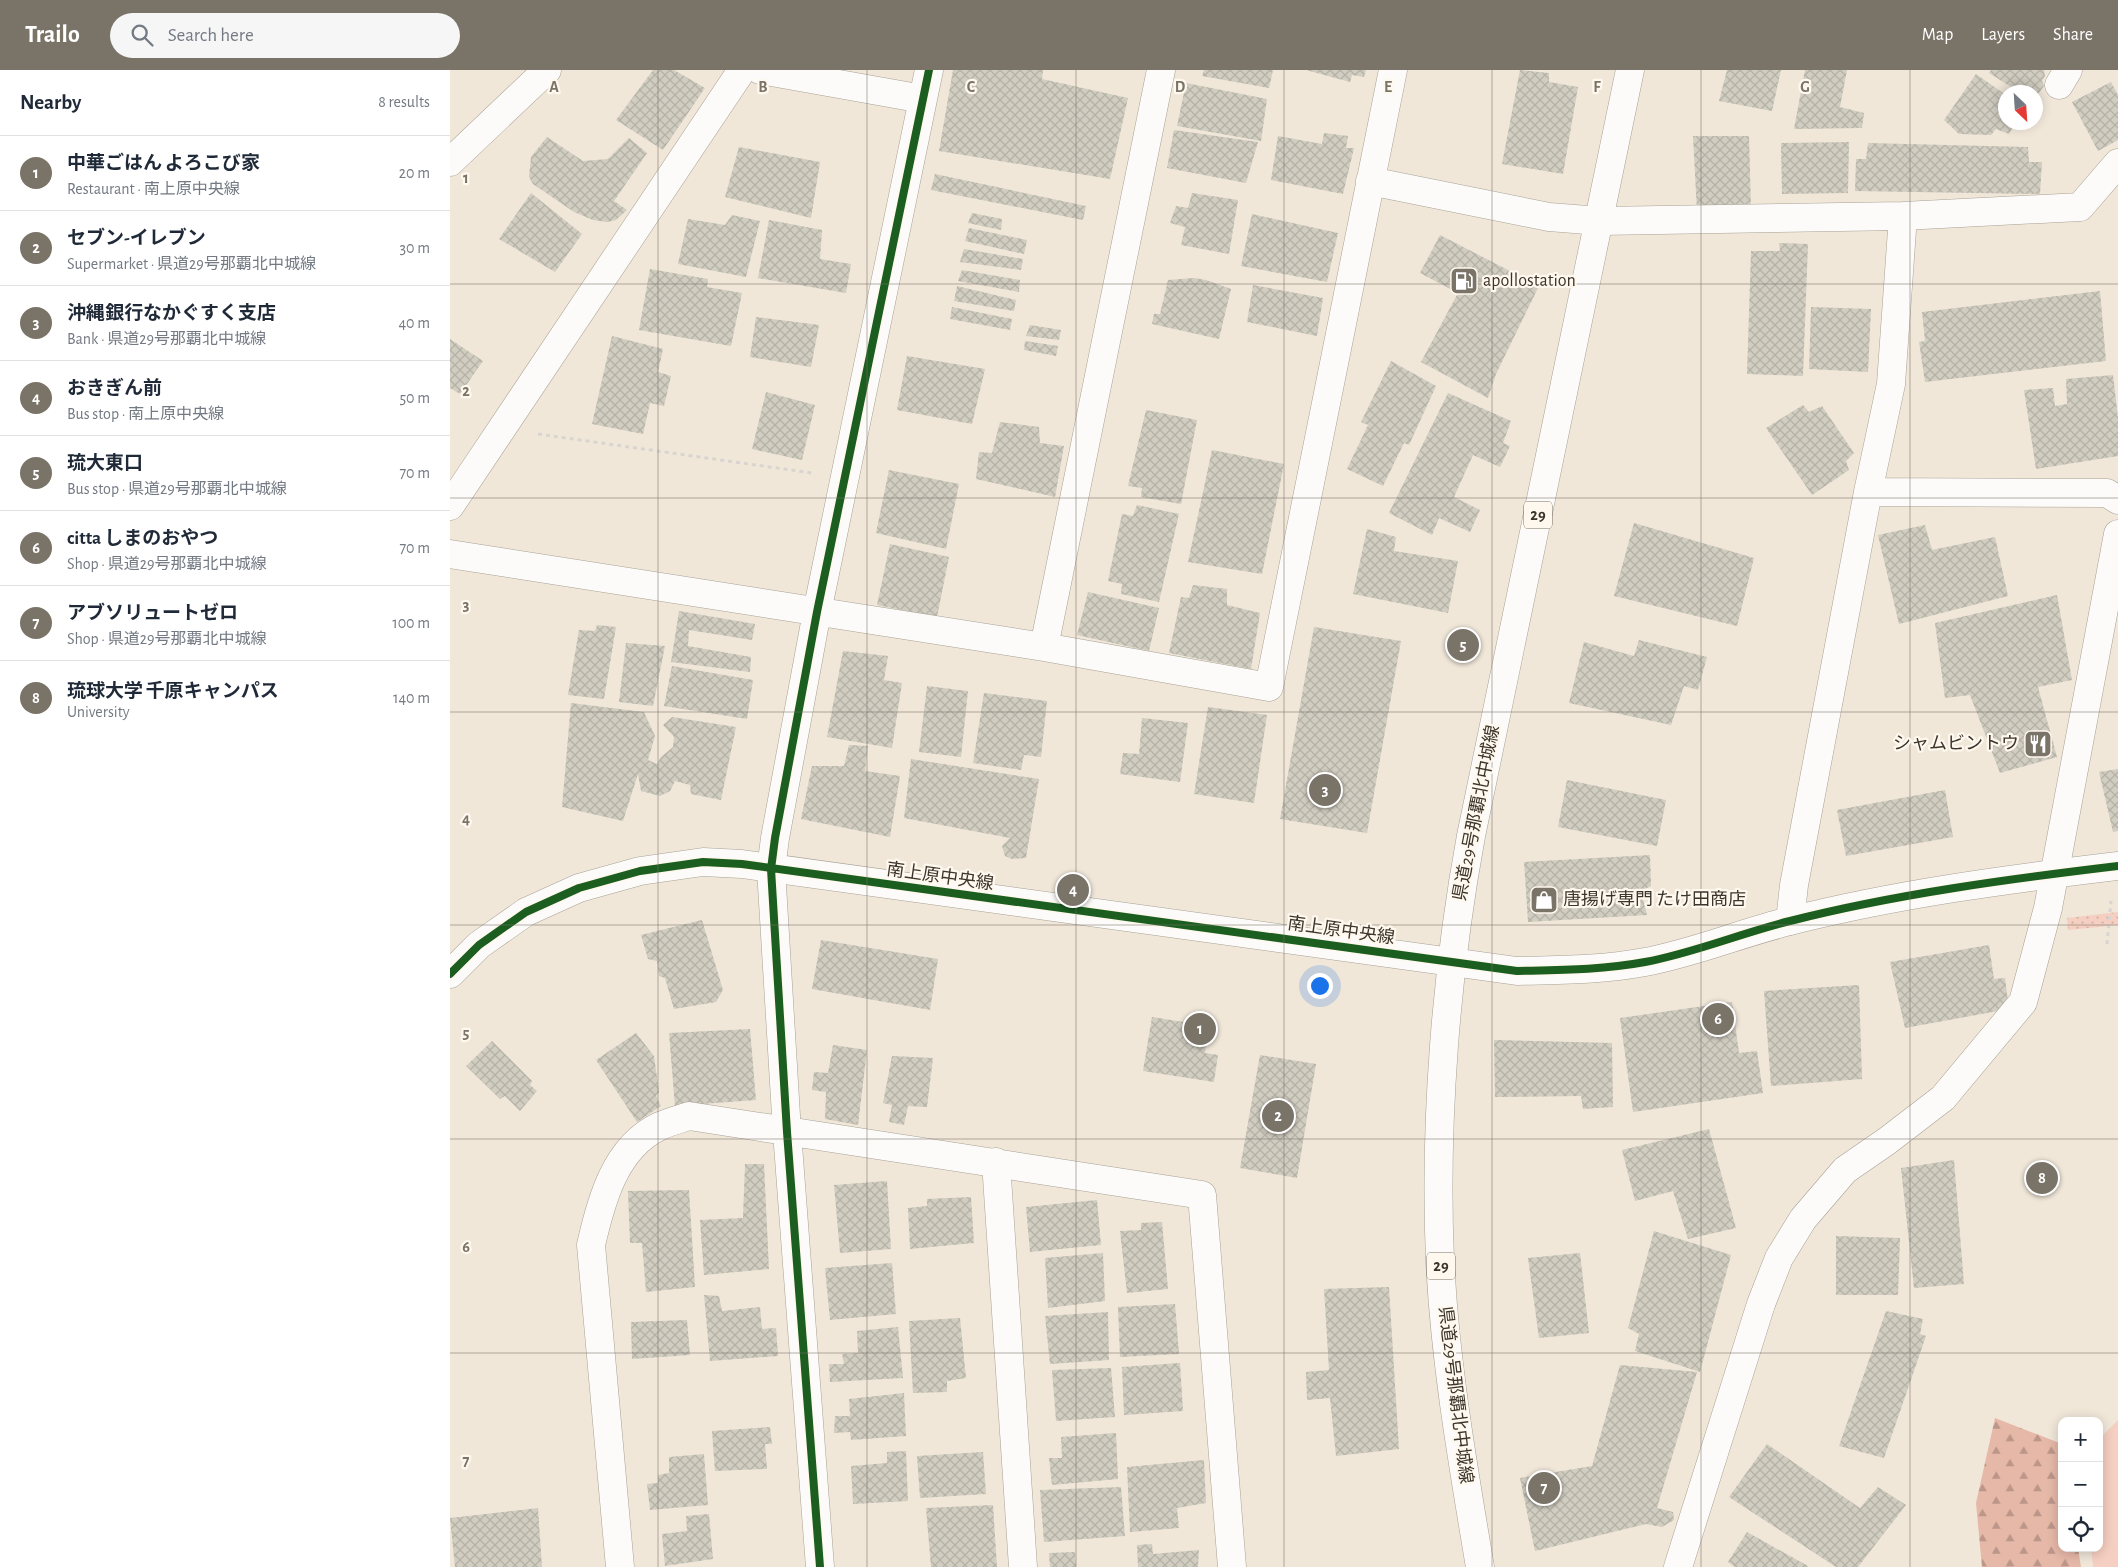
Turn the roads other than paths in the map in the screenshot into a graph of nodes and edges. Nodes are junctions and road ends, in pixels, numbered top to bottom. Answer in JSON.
{"nodes":[{"id":1,"x":546,"y":70,"type":"edge"},
{"id":2,"x":742,"y":70,"type":"edge"},
{"id":3,"x":760,"y":70,"type":"edge"},
{"id":4,"x":929,"y":70,"type":"edge"},
{"id":5,"x":1162,"y":70,"type":"edge"},
{"id":6,"x":1393,"y":70,"type":"edge"},
{"id":7,"x":1630,"y":70,"type":"edge"},
{"id":8,"x":923,"y":99,"type":"junction"},
{"id":9,"x":450,"y":162,"type":"edge"},
{"id":10,"x":2118,"y":163,"type":"edge"},
{"id":11,"x":1370,"y":181,"type":"junction"},
{"id":12,"x":1903,"y":216,"type":"junction"},
{"id":13,"x":1600,"y":221,"type":"junction"},
{"id":14,"x":1868,"y":492,"type":"junction"},
{"id":15,"x":2118,"y":500,"type":"edge"},
{"id":16,"x":450,"y":506,"type":"edge"},
{"id":17,"x":2118,"y":534,"type":"edge"},
{"id":18,"x":450,"y":554,"type":"edge"},
{"id":19,"x":817,"y":612,"type":"junction"},
{"id":20,"x":1044,"y":647,"type":"junction"},
{"id":21,"x":2118,"y":866,"type":"edge"},
{"id":22,"x":771,"y":869,"type":"junction"},
{"id":23,"x":2055,"y":874,"type":"junction"},
{"id":24,"x":1790,"y":921,"type":"junction"},
{"id":25,"x":1453,"y":962,"type":"junction"},
{"id":26,"x":450,"y":974,"type":"edge"},
{"id":27,"x":788,"y":1132,"type":"junction"},
{"id":28,"x":996,"y":1162,"type":"junction"},
{"id":29,"x":620,"y":1567,"type":"edge"},
{"id":30,"x":820,"y":1567,"type":"edge"},
{"id":31,"x":1023,"y":1567,"type":"edge"},
{"id":32,"x":1232,"y":1567,"type":"edge"},
{"id":33,"x":1480,"y":1567,"type":"edge"},
{"id":34,"x":1678,"y":1567,"type":"edge"}],
"edges":[{"from":1,"to":9,"type":"street"},
{"from":2,"to":16,"type":"street"},
{"from":3,"to":8,"type":"street"},
{"from":4,"to":8,"type":"street"},
{"from":5,"to":20,"type":"street"},
{"from":6,"to":11,"type":"street"},
{"from":7,"to":13,"type":"street","name":"県道29号那覇北中城線","number":"29"},
{"from":8,"to":19,"type":"street"},
{"from":10,"to":12,"type":"street"},
{"from":11,"to":13,"type":"street"},
{"from":11,"to":20,"type":"street"},
{"from":12,"to":13,"type":"street"},
{"from":12,"to":14,"type":"street"},
{"from":13,"to":25,"type":"street","name":"県道29号那覇北中城線","number":"29"},
{"from":14,"to":15,"type":"street"},
{"from":14,"to":24,"type":"street"},
{"from":17,"to":23,"type":"street"},
{"from":18,"to":19,"type":"street"},
{"from":19,"to":20,"type":"street"},
{"from":19,"to":22,"type":"street"},
{"from":21,"to":23,"type":"street","name":"南上原中央線"},
{"from":22,"to":25,"type":"street","name":"南上原中央線"},
{"from":22,"to":26,"type":"street","name":"南上原中央線"},
{"from":22,"to":27,"type":"street"},
{"from":23,"to":24,"type":"street","name":"南上原中央線"},
{"from":23,"to":34,"type":"street"},
{"from":24,"to":25,"type":"street","name":"南上原中央線"},
{"from":25,"to":33,"type":"street","name":"県道29号那覇北中城線","number":"29"},
{"from":27,"to":28,"type":"street"},
{"from":27,"to":29,"type":"street"},
{"from":27,"to":30,"type":"street"},
{"from":28,"to":31,"type":"street"},
{"from":28,"to":32,"type":"street"}]}
